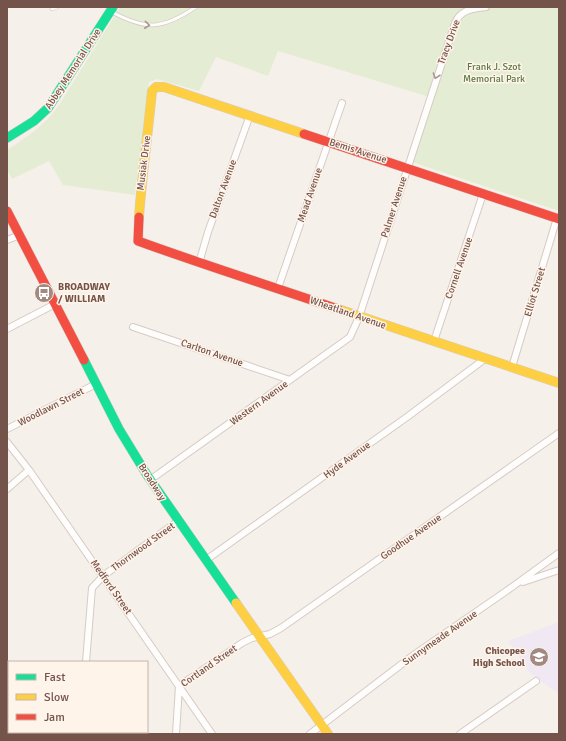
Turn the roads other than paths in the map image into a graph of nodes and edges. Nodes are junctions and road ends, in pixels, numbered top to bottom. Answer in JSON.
{"nodes":[{"id":1,"x":52,"y":7,"type":"edge"},
{"id":2,"x":57,"y":7,"type":"edge"},
{"id":3,"x":196,"y":7,"type":"edge"},
{"id":4,"x":486,"y":7,"type":"edge"},
{"id":5,"x":112,"y":9,"type":"edge"},
{"id":6,"x":156,"y":87,"type":"joint"},
{"id":7,"x":430,"y":96,"type":"joint"},
{"id":8,"x":342,"y":103,"type":"dead end"},
{"id":9,"x":250,"y":115,"type":"junction"},
{"id":10,"x":7,"y":138,"type":"edge"},
{"id":11,"x":328,"y":141,"type":"junction"},
{"id":12,"x":407,"y":167,"type":"junction"},
{"id":13,"x":483,"y":194,"type":"junction"},
{"id":14,"x":7,"y":210,"type":"edge"},
{"id":15,"x":558,"y":218,"type":"edge"},
{"id":16,"x":20,"y":236,"type":"junction"},
{"id":17,"x":7,"y":240,"type":"edge"},
{"id":18,"x":138,"y":241,"type":"joint"},
{"id":19,"x":199,"y":263,"type":"junction"},
{"id":20,"x":278,"y":288,"type":"junction"},
{"id":21,"x":55,"y":304,"type":"junction"},
{"id":22,"x":358,"y":318,"type":"junction"},
{"id":23,"x":133,"y":327,"type":"dead end"},
{"id":24,"x":7,"y":329,"type":"edge"},
{"id":25,"x":434,"y":341,"type":"junction"},
{"id":26,"x":486,"y":358,"type":"junction"},
{"id":27,"x":512,"y":367,"type":"junction"},
{"id":28,"x":290,"y":380,"type":"junction"},
{"id":29,"x":559,"y":383,"type":"edge"},
{"id":30,"x":96,"y":384,"type":"junction"},
{"id":31,"x":7,"y":429,"type":"edge"},
{"id":32,"x":559,"y":433,"type":"edge"},
{"id":33,"x":7,"y":442,"type":"edge"},
{"id":34,"x":29,"y":470,"type":"junction"},
{"id":35,"x":150,"y":480,"type":"junction"},
{"id":36,"x":7,"y":488,"type":"edge"},
{"id":37,"x":178,"y":521,"type":"junction"},
{"id":38,"x":559,"y":553,"type":"edge"},
{"id":39,"x":206,"y":560,"type":"junction"},
{"id":40,"x":559,"y":570,"type":"edge"},
{"id":41,"x":103,"y":576,"type":"junction"},
{"id":42,"x":517,"y":584,"type":"junction"},
{"id":43,"x":260,"y":637,"type":"junction"},
{"id":44,"x":86,"y":661,"type":"edge"},
{"id":45,"x":536,"y":680,"type":"dead end"},
{"id":46,"x":179,"y":686,"type":"junction"},
{"id":47,"x":322,"y":726,"type":"junction"},
{"id":48,"x":176,"y":734,"type":"edge"},
{"id":49,"x":212,"y":734,"type":"edge"},
{"id":50,"x":310,"y":734,"type":"edge"},
{"id":51,"x":328,"y":734,"type":"edge"},
{"id":52,"x":460,"y":734,"type":"edge"}],
"edges":[{"from":1,"to":2,"type":"lane"},
{"from":5,"to":3,"type":"lane","one_way":true},
{"from":4,"to":7,"type":"street","name":"Tracy Drive","one_way":true},
{"from":5,"to":10,"type":"street","name":"Abbey Memorial Drive"},
{"from":6,"to":9,"type":"street","name":"Bemis Avenue"},
{"from":6,"to":18,"type":"street","name":"Musiak Drive"},
{"from":7,"to":12,"type":"street","name":"Palmer Avenue"},
{"from":8,"to":11,"type":"street","name":"Mead Avenue"},
{"from":9,"to":11,"type":"street","name":"Bemis Avenue"},
{"from":9,"to":19,"type":"street","name":"Dalton Avenue"},
{"from":11,"to":12,"type":"street","name":"Bemis Avenue"},
{"from":11,"to":20,"type":"street","name":"Mead Avenue"},
{"from":12,"to":13,"type":"street","name":"Bemis Avenue"},
{"from":12,"to":22,"type":"street","name":"Palmer Avenue"},
{"from":13,"to":15,"type":"street","name":"Bemis Avenue"},
{"from":13,"to":25,"type":"street","name":"Cornell Avenue"},
{"from":14,"to":16,"type":"street","name":"Broadway"},
{"from":15,"to":27,"type":"street","name":"Elliot Street"},
{"from":16,"to":17,"type":"street"},
{"from":16,"to":21,"type":"street","name":"Broadway"},
{"from":18,"to":19,"type":"street","name":"Wheatland Avenue"},
{"from":19,"to":20,"type":"street","name":"Wheatland Avenue"},
{"from":20,"to":22,"type":"street","name":"Wheatland Avenue"},
{"from":21,"to":24,"type":"street"},
{"from":21,"to":30,"type":"street","name":"Broadway"},
{"from":22,"to":25,"type":"street","name":"Wheatland Avenue"},
{"from":22,"to":28,"type":"street","name":"Western Avenue"},
{"from":23,"to":28,"type":"street","name":"Carlton Avenue"},
{"from":25,"to":26,"type":"street","name":"Wheatland Avenue"},
{"from":26,"to":27,"type":"street","name":"Wheatland Avenue"},
{"from":26,"to":39,"type":"street","name":"Hyde Avenue"},
{"from":27,"to":29,"type":"street","name":"Wheatland Avenue"},
{"from":28,"to":35,"type":"street","name":"Western Avenue"},
{"from":30,"to":31,"type":"street","name":"Woodlawn Street"},
{"from":30,"to":35,"type":"street","name":"Broadway"},
{"from":32,"to":43,"type":"street","name":"Goodhue Avenue"},
{"from":33,"to":34,"type":"street","name":"Medford Street"},
{"from":34,"to":36,"type":"street"},
{"from":34,"to":41,"type":"street","name":"Medford Street"},
{"from":35,"to":37,"type":"street","name":"Broadway"},
{"from":37,"to":39,"type":"street","name":"Broadway"},
{"from":37,"to":41,"type":"street","name":"Thornwood Street"},
{"from":38,"to":42,"type":"street","name":"Sunnymeade Avenue"},
{"from":39,"to":43,"type":"street","name":"Broadway"},
{"from":40,"to":42,"type":"street"},
{"from":41,"to":44,"type":"street","name":"Thornwood Street"},
{"from":41,"to":46,"type":"street","name":"Medford Street"},
{"from":42,"to":47,"type":"street","name":"Sunnymeade Avenue"},
{"from":43,"to":46,"type":"street","name":"Cortland Street"},
{"from":43,"to":47,"type":"street","name":"Broadway"},
{"from":45,"to":52,"type":"street"},
{"from":46,"to":48,"type":"street","name":"Cortland Street"},
{"from":46,"to":49,"type":"street","name":"Medford Street"},
{"from":47,"to":50,"type":"street"},
{"from":47,"to":51,"type":"street","name":"Broadway"}]}
